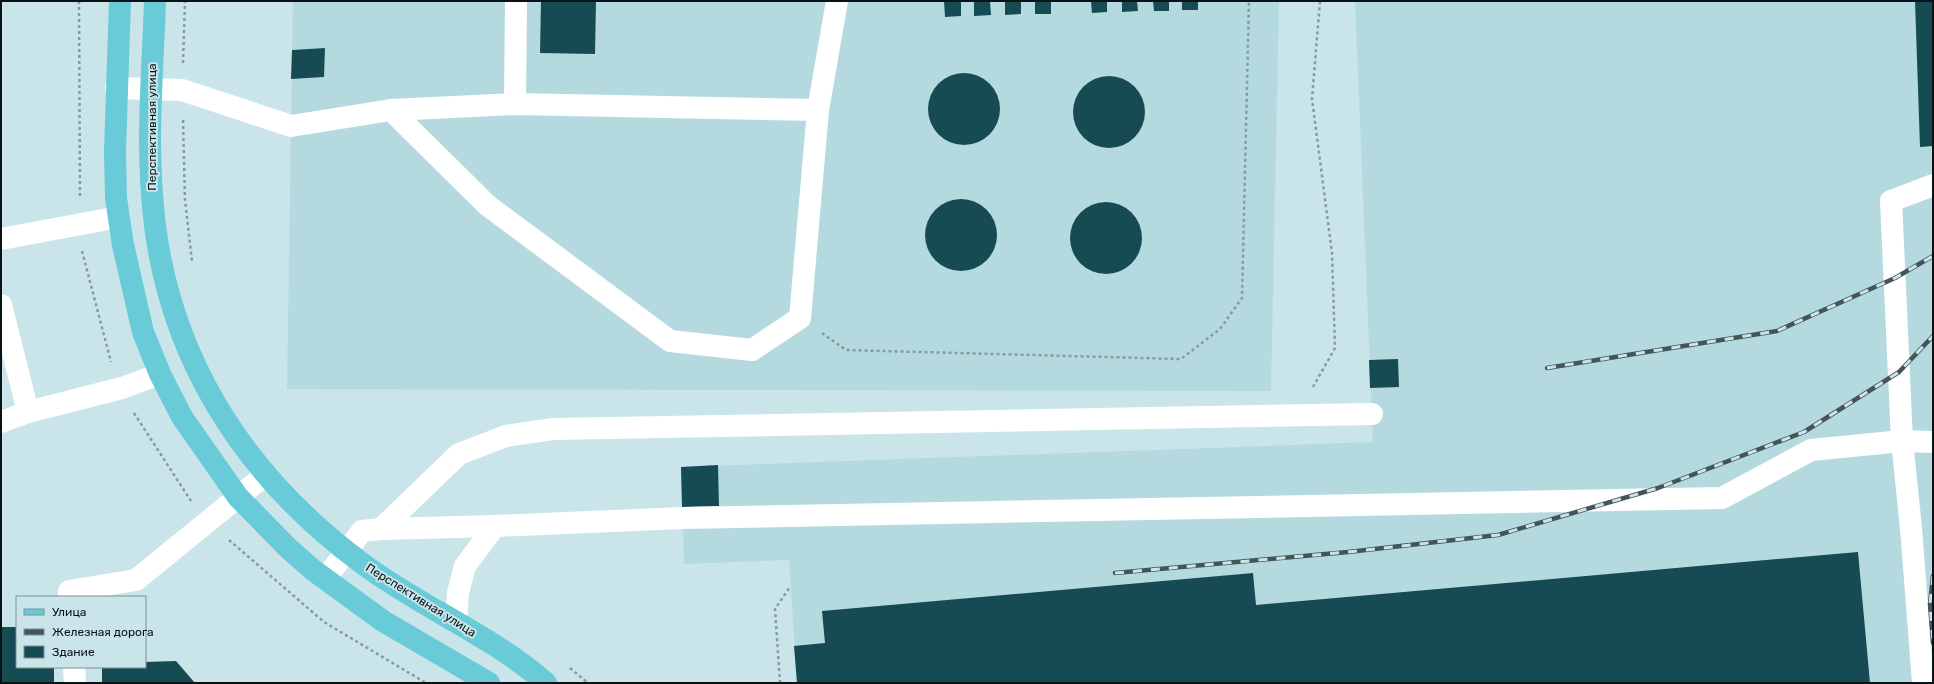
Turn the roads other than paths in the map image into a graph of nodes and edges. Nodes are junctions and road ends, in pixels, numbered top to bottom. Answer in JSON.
{"nodes":[{"id":1,"x":120,"y":1,"type":"edge"},
{"id":2,"x":155,"y":1,"type":"edge"},
{"id":3,"x":516,"y":1,"type":"edge"},
{"id":4,"x":838,"y":1,"type":"edge"},
{"id":5,"x":116,"y":88,"type":"junction"},
{"id":6,"x":152,"y":89,"type":"junction"},
{"id":7,"x":515,"y":104,"type":"junction"},
{"id":8,"x":391,"y":110,"type":"junction"},
{"id":9,"x":818,"y":110,"type":"junction"},
{"id":10,"x":1933,"y":185,"type":"edge"},
{"id":11,"x":119,"y":217,"type":"junction"},
{"id":12,"x":1,"y":239,"type":"edge"},
{"id":13,"x":1,"y":305,"type":"edge"},
{"id":14,"x":160,"y":374,"type":"junction"},
{"id":15,"x":28,"y":412,"type":"junction"},
{"id":16,"x":1372,"y":414,"type":"dead end"},
{"id":17,"x":1,"y":422,"type":"edge"},
{"id":18,"x":1902,"y":441,"type":"junction"},
{"id":19,"x":1933,"y":442,"type":"edge"},
{"id":20,"x":265,"y":475,"type":"junction"},
{"id":21,"x":238,"y":497,"type":"junction"},
{"id":22,"x":495,"y":526,"type":"junction"},
{"id":23,"x":381,"y":529,"type":"junction"},
{"id":24,"x":346,"y":551,"type":"junction"},
{"id":25,"x":324,"y":579,"type":"junction"},
{"id":26,"x":69,"y":596,"type":"edge"},
{"id":27,"x":456,"y":622,"type":"junction"},
{"id":28,"x":74,"y":668,"type":"edge"},
{"id":29,"x":75,"y":683,"type":"edge"},
{"id":30,"x":489,"y":683,"type":"edge"},
{"id":31,"x":546,"y":683,"type":"edge"},
{"id":32,"x":1923,"y":683,"type":"edge"}],
"edges":[{"from":1,"to":5,"type":"main road"},
{"from":2,"to":6,"type":"main road","name":"Перспективная улица"},
{"from":3,"to":7,"type":"lane"},
{"from":4,"to":9,"type":"lane"},
{"from":5,"to":6,"type":"lane"},
{"from":5,"to":11,"type":"main road"},
{"from":6,"to":8,"type":"lane"},
{"from":6,"to":20,"type":"main road","name":"Перспективная улица"},
{"from":7,"to":8,"type":"lane"},
{"from":7,"to":9,"type":"lane"},
{"from":8,"to":9,"type":"lane"},
{"from":10,"to":18,"type":"lane"},
{"from":11,"to":12,"type":"lane"},
{"from":11,"to":14,"type":"main road"},
{"from":13,"to":15,"type":"lane"},
{"from":14,"to":15,"type":"lane"},
{"from":14,"to":21,"type":"main road"},
{"from":15,"to":17,"type":"lane"},
{"from":16,"to":23,"type":"lane"},
{"from":18,"to":19,"type":"lane"},
{"from":18,"to":22,"type":"lane"},
{"from":18,"to":32,"type":"lane"},
{"from":20,"to":21,"type":"lane"},
{"from":20,"to":24,"type":"main road","name":"Перспективная улица"},
{"from":21,"to":25,"type":"main road"},
{"from":21,"to":26,"type":"lane"},
{"from":22,"to":23,"type":"lane"},
{"from":22,"to":27,"type":"lane"},
{"from":23,"to":24,"type":"lane"},
{"from":24,"to":25,"type":"lane"},
{"from":24,"to":27,"type":"main road","name":"Перспективная улица"},
{"from":25,"to":30,"type":"main road"},
{"from":27,"to":31,"type":"main road","name":"Перспективная улица"},
{"from":28,"to":29,"type":"lane"}]}
